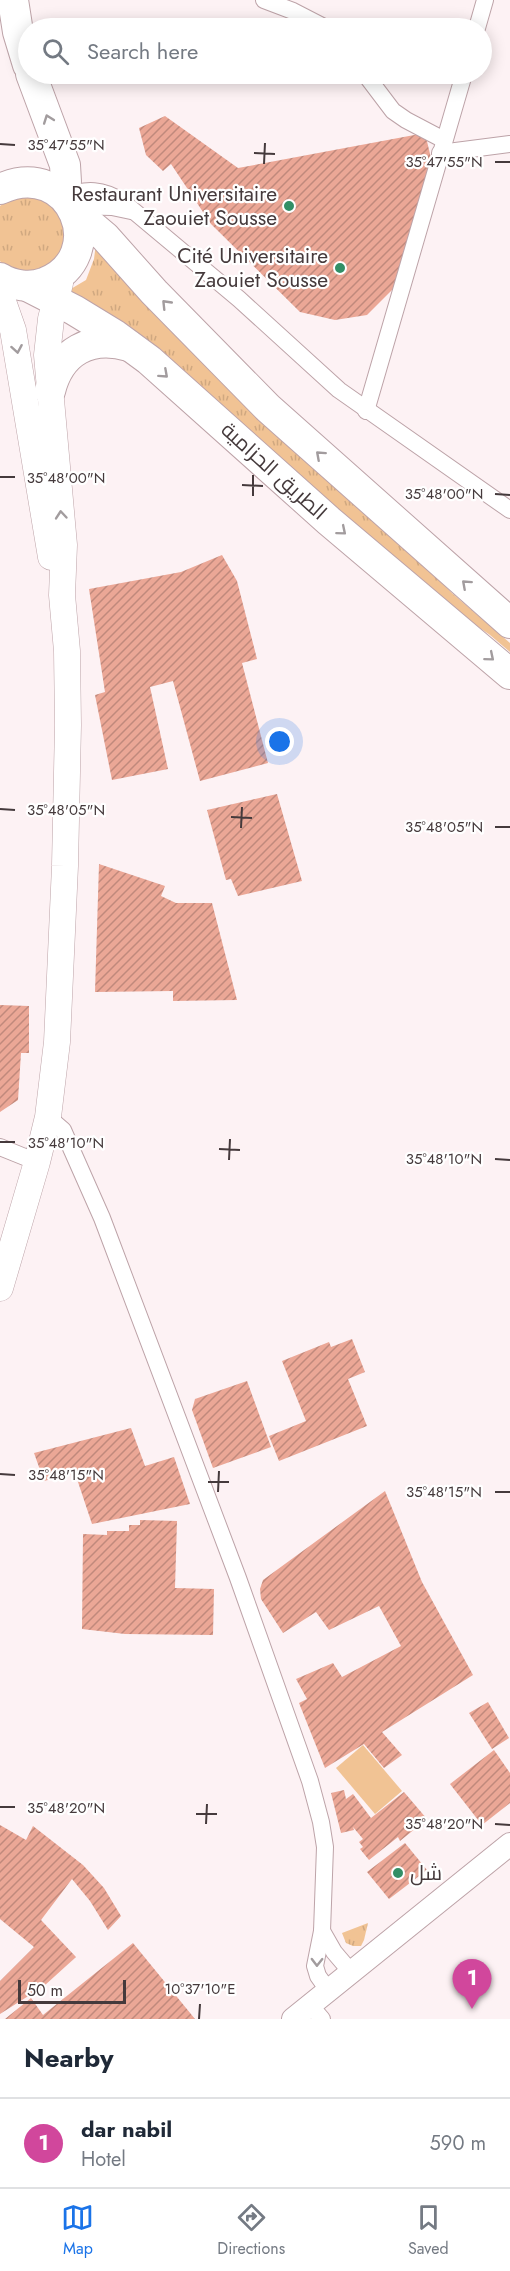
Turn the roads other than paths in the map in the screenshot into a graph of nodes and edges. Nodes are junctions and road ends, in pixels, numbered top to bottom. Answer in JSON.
{"nodes":[{"id":1,"x":13,"y":0,"type":"edge"},
{"id":2,"x":264,"y":0,"type":"edge"},
{"id":3,"x":485,"y":0,"type":"edge"},
{"id":4,"x":307,"y":18,"type":"edge"},
{"id":5,"x":480,"y":18,"type":"edge"},
{"id":6,"x":18,"y":32,"type":"edge"},
{"id":7,"x":35,"y":84,"type":"edge"},
{"id":8,"x":372,"y":84,"type":"edge"},
{"id":9,"x":461,"y":84,"type":"edge"},
{"id":10,"x":510,"y":144,"type":"edge"},
{"id":11,"x":442,"y":147,"type":"junction"},
{"id":12,"x":1,"y":186,"type":"edge"},
{"id":13,"x":68,"y":202,"type":"junction"},
{"id":14,"x":64,"y":272,"type":"junction"},
{"id":15,"x":9,"y":286,"type":"edge"},
{"id":16,"x":54,"y":301,"type":"junction"},
{"id":17,"x":129,"y":346,"type":"junction"},
{"id":18,"x":50,"y":391,"type":"junction"},
{"id":19,"x":366,"y":411,"type":"junction"},
{"id":20,"x":510,"y":510,"type":"edge"},
{"id":21,"x":62,"y":595,"type":"junction"},
{"id":22,"x":510,"y":623,"type":"edge"},
{"id":23,"x":510,"y":674,"type":"edge"},
{"id":24,"x":48,"y":1117,"type":"junction"},
{"id":25,"x":0,"y":1147,"type":"edge"},
{"id":26,"x":37,"y":1162,"type":"junction"},
{"id":27,"x":0,"y":1288,"type":"edge"},
{"id":28,"x":510,"y":1844,"type":"edge"},
{"id":29,"x":322,"y":1931,"type":"junction"},
{"id":30,"x":351,"y":1972,"type":"junction"},
{"id":31,"x":328,"y":1990,"type":"junction"},
{"id":32,"x":308,"y":2014,"type":"edge"}],
"edges":[{"from":1,"to":6,"type":"highway"},
{"from":2,"to":4,"type":"street"},
{"from":3,"to":5,"type":"street"},
{"from":13,"to":7,"type":"highway","one_way":true},
{"from":8,"to":11,"type":"street"},
{"from":9,"to":11,"type":"street"},
{"from":10,"to":11,"type":"street"},
{"from":11,"to":19,"type":"street"},
{"from":12,"to":13,"type":"highway","name":"الطريق الحزامية"},
{"from":13,"to":14,"type":"highway"},
{"from":13,"to":19,"type":"street"},
{"from":22,"to":13,"type":"highway","name":"الطريق الحزامية","one_way":true},
{"from":14,"to":15,"type":"highway"},
{"from":14,"to":16,"type":"main road"},
{"from":15,"to":16,"type":"highway","name":"الطريق الحزامية"},
{"from":15,"to":21,"type":"main road","one_way":true},
{"from":16,"to":17,"type":"highway","name":"الطريق الحزامية"},
{"from":16,"to":18,"type":"main road"},
{"from":17,"to":18,"type":"highway"},
{"from":17,"to":23,"type":"highway","name":"الطريق الحزامية","one_way":true},
{"from":21,"to":18,"type":"main road","one_way":true},
{"from":19,"to":20,"type":"street"},
{"from":21,"to":24,"type":"main road"},
{"from":24,"to":26,"type":"main road"},
{"from":24,"to":29,"type":"street"},
{"from":25,"to":26,"type":"street"},
{"from":26,"to":27,"type":"main road"},
{"from":28,"to":30,"type":"main road"},
{"from":29,"to":30,"type":"street"},
{"from":29,"to":31,"type":"street","one_way":true},
{"from":30,"to":31,"type":"main road"},
{"from":31,"to":32,"type":"main road"}]}
